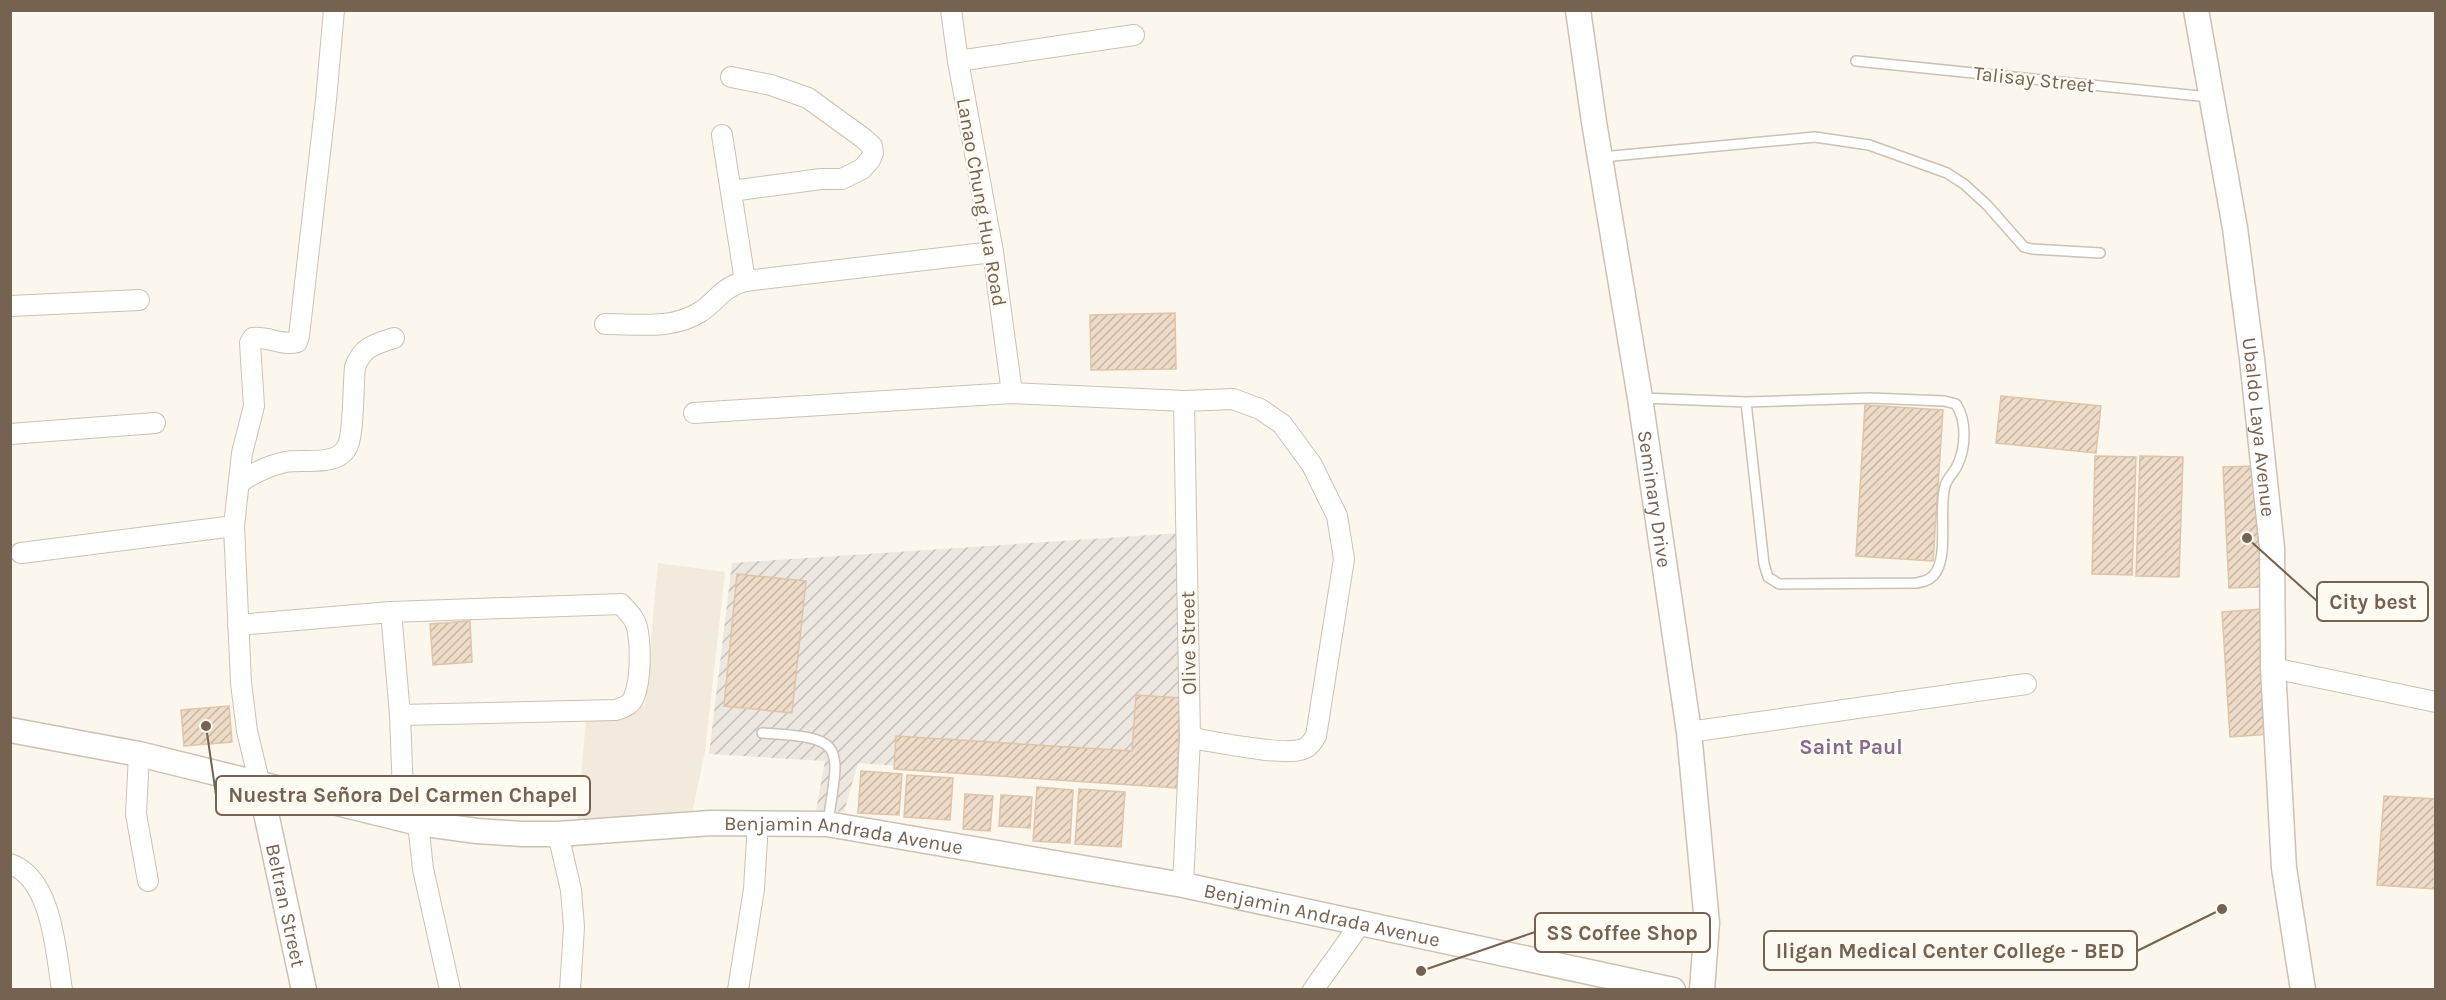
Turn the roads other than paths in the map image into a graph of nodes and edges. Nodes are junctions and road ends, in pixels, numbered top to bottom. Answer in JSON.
{"nodes":[{"id":1,"x":334,"y":10,"type":"edge"},
{"id":2,"x":951,"y":10,"type":"edge"},
{"id":3,"x":1578,"y":10,"type":"edge"},
{"id":4,"x":2196,"y":10,"type":"edge"},
{"id":5,"x":1134,"y":35,"type":"dead end"},
{"id":6,"x":958,"y":61,"type":"junction"},
{"id":7,"x":1856,"y":61,"type":"dead end"},
{"id":8,"x":731,"y":77,"type":"dead end"},
{"id":9,"x":2212,"y":97,"type":"junction"},
{"id":10,"x":722,"y":135,"type":"dead end"},
{"id":11,"x":1600,"y":158,"type":"junction"},
{"id":12,"x":731,"y":191,"type":"junction"},
{"id":13,"x":993,"y":252,"type":"junction"},
{"id":14,"x":2100,"y":253,"type":"dead end"},
{"id":15,"x":745,"y":280,"type":"junction"},
{"id":16,"x":139,"y":300,"type":"dead end"},
{"id":17,"x":10,"y":306,"type":"edge"},
{"id":18,"x":605,"y":324,"type":"dead end"},
{"id":19,"x":394,"y":338,"type":"dead end"},
{"id":20,"x":1012,"y":393,"type":"junction"},
{"id":21,"x":1640,"y":398,"type":"junction"},
{"id":22,"x":1184,"y":401,"type":"junction"},
{"id":23,"x":1746,"y":402,"type":"junction"},
{"id":24,"x":694,"y":413,"type":"dead end"},
{"id":25,"x":155,"y":423,"type":"dead end"},
{"id":26,"x":10,"y":434,"type":"edge"},
{"id":27,"x":239,"y":483,"type":"junction"},
{"id":28,"x":234,"y":526,"type":"junction"},
{"id":29,"x":21,"y":553,"type":"dead end"},
{"id":30,"x":391,"y":612,"type":"junction"},
{"id":31,"x":238,"y":625,"type":"junction"},
{"id":32,"x":2273,"y":668,"type":"junction"},
{"id":33,"x":2026,"y":684,"type":"dead end"},
{"id":34,"x":2436,"y":702,"type":"edge"},
{"id":35,"x":400,"y":715,"type":"junction"},
{"id":36,"x":10,"y":730,"type":"edge"},
{"id":37,"x":1689,"y":732,"type":"junction"},
{"id":38,"x":762,"y":733,"type":"dead end"},
{"id":39,"x":1190,"y":738,"type":"junction"},
{"id":40,"x":139,"y":754,"type":"junction"},
{"id":41,"x":260,"y":785,"type":"junction"},
{"id":42,"x":411,"y":821,"type":"junction"},
{"id":43,"x":758,"y":822,"type":"junction"},
{"id":44,"x":827,"y":824,"type":"junction"},
{"id":45,"x":558,"y":834,"type":"junction"},
{"id":46,"x":10,"y":864,"type":"edge"},
{"id":47,"x":148,"y":881,"type":"dead end"},
{"id":48,"x":1183,"y":885,"type":"junction"},
{"id":49,"x":1361,"y":922,"type":"junction"},
{"id":50,"x":62,"y":990,"type":"edge"},
{"id":51,"x":304,"y":990,"type":"edge"},
{"id":52,"x":450,"y":990,"type":"edge"},
{"id":53,"x":570,"y":990,"type":"edge"},
{"id":54,"x":738,"y":990,"type":"edge"},
{"id":55,"x":1313,"y":990,"type":"edge"},
{"id":56,"x":1673,"y":990,"type":"edge"},
{"id":57,"x":1702,"y":990,"type":"edge"},
{"id":58,"x":2303,"y":990,"type":"edge"}],
"edges":[{"from":1,"to":27,"type":"street"},
{"from":2,"to":6,"type":"street","name":"Lanao Chung Hua Road"},
{"from":3,"to":11,"type":"street","name":"Seminary Drive"},
{"from":4,"to":9,"type":"street","name":"Ubaldo Laya Avenue"},
{"from":5,"to":6,"type":"street"},
{"from":6,"to":13,"type":"street","name":"Lanao Chung Hua Road"},
{"from":7,"to":9,"type":"lane","name":"Talisay Street"},
{"from":8,"to":12,"type":"street"},
{"from":9,"to":32,"type":"street","name":"Ubaldo Laya Avenue"},
{"from":10,"to":12,"type":"street"},
{"from":11,"to":14,"type":"lane"},
{"from":11,"to":21,"type":"street","name":"Seminary Drive"},
{"from":12,"to":15,"type":"street"},
{"from":13,"to":15,"type":"street"},
{"from":13,"to":20,"type":"street","name":"Lanao Chung Hua Road"},
{"from":15,"to":18,"type":"street"},
{"from":16,"to":17,"type":"street"},
{"from":19,"to":27,"type":"street"},
{"from":20,"to":22,"type":"street"},
{"from":20,"to":24,"type":"street"},
{"from":21,"to":23,"type":"lane"},
{"from":21,"to":37,"type":"street","name":"Seminary Drive"},
{"from":22,"to":39,"type":"street","name":"Olive Street"},
{"from":22,"to":39,"type":"street"},
{"from":23,"to":23,"type":"lane"},
{"from":25,"to":26,"type":"street"},
{"from":27,"to":28,"type":"street"},
{"from":28,"to":29,"type":"street"},
{"from":28,"to":31,"type":"street"},
{"from":30,"to":31,"type":"street"},
{"from":30,"to":35,"type":"street"},
{"from":30,"to":35,"type":"street"},
{"from":31,"to":41,"type":"street"},
{"from":32,"to":34,"type":"street"},
{"from":32,"to":58,"type":"street","name":"Ubaldo Laya Avenue"},
{"from":33,"to":37,"type":"street"},
{"from":35,"to":42,"type":"street"},
{"from":36,"to":40,"type":"street","name":"Benjamin Andrada Avenue"},
{"from":37,"to":57,"type":"street","name":"Seminary Drive"},
{"from":38,"to":44,"type":"lane"},
{"from":39,"to":48,"type":"street","name":"Olive Street"},
{"from":40,"to":41,"type":"street","name":"Benjamin Andrada Avenue"},
{"from":40,"to":47,"type":"street"},
{"from":41,"to":42,"type":"street","name":"Benjamin Andrada Avenue"},
{"from":41,"to":51,"type":"street","name":"Beltran Street"},
{"from":42,"to":45,"type":"street","name":"Benjamin Andrada Avenue"},
{"from":42,"to":52,"type":"street"},
{"from":43,"to":44,"type":"street","name":"Benjamin Andrada Avenue"},
{"from":43,"to":45,"type":"street","name":"Benjamin Andrada Avenue"},
{"from":43,"to":54,"type":"street"},
{"from":44,"to":48,"type":"street","name":"Benjamin Andrada Avenue"},
{"from":45,"to":53,"type":"street"},
{"from":46,"to":50,"type":"street"},
{"from":48,"to":49,"type":"street","name":"Benjamin Andrada Avenue"},
{"from":49,"to":55,"type":"street"},
{"from":49,"to":56,"type":"street","name":"Benjamin Andrada Avenue"}]}
